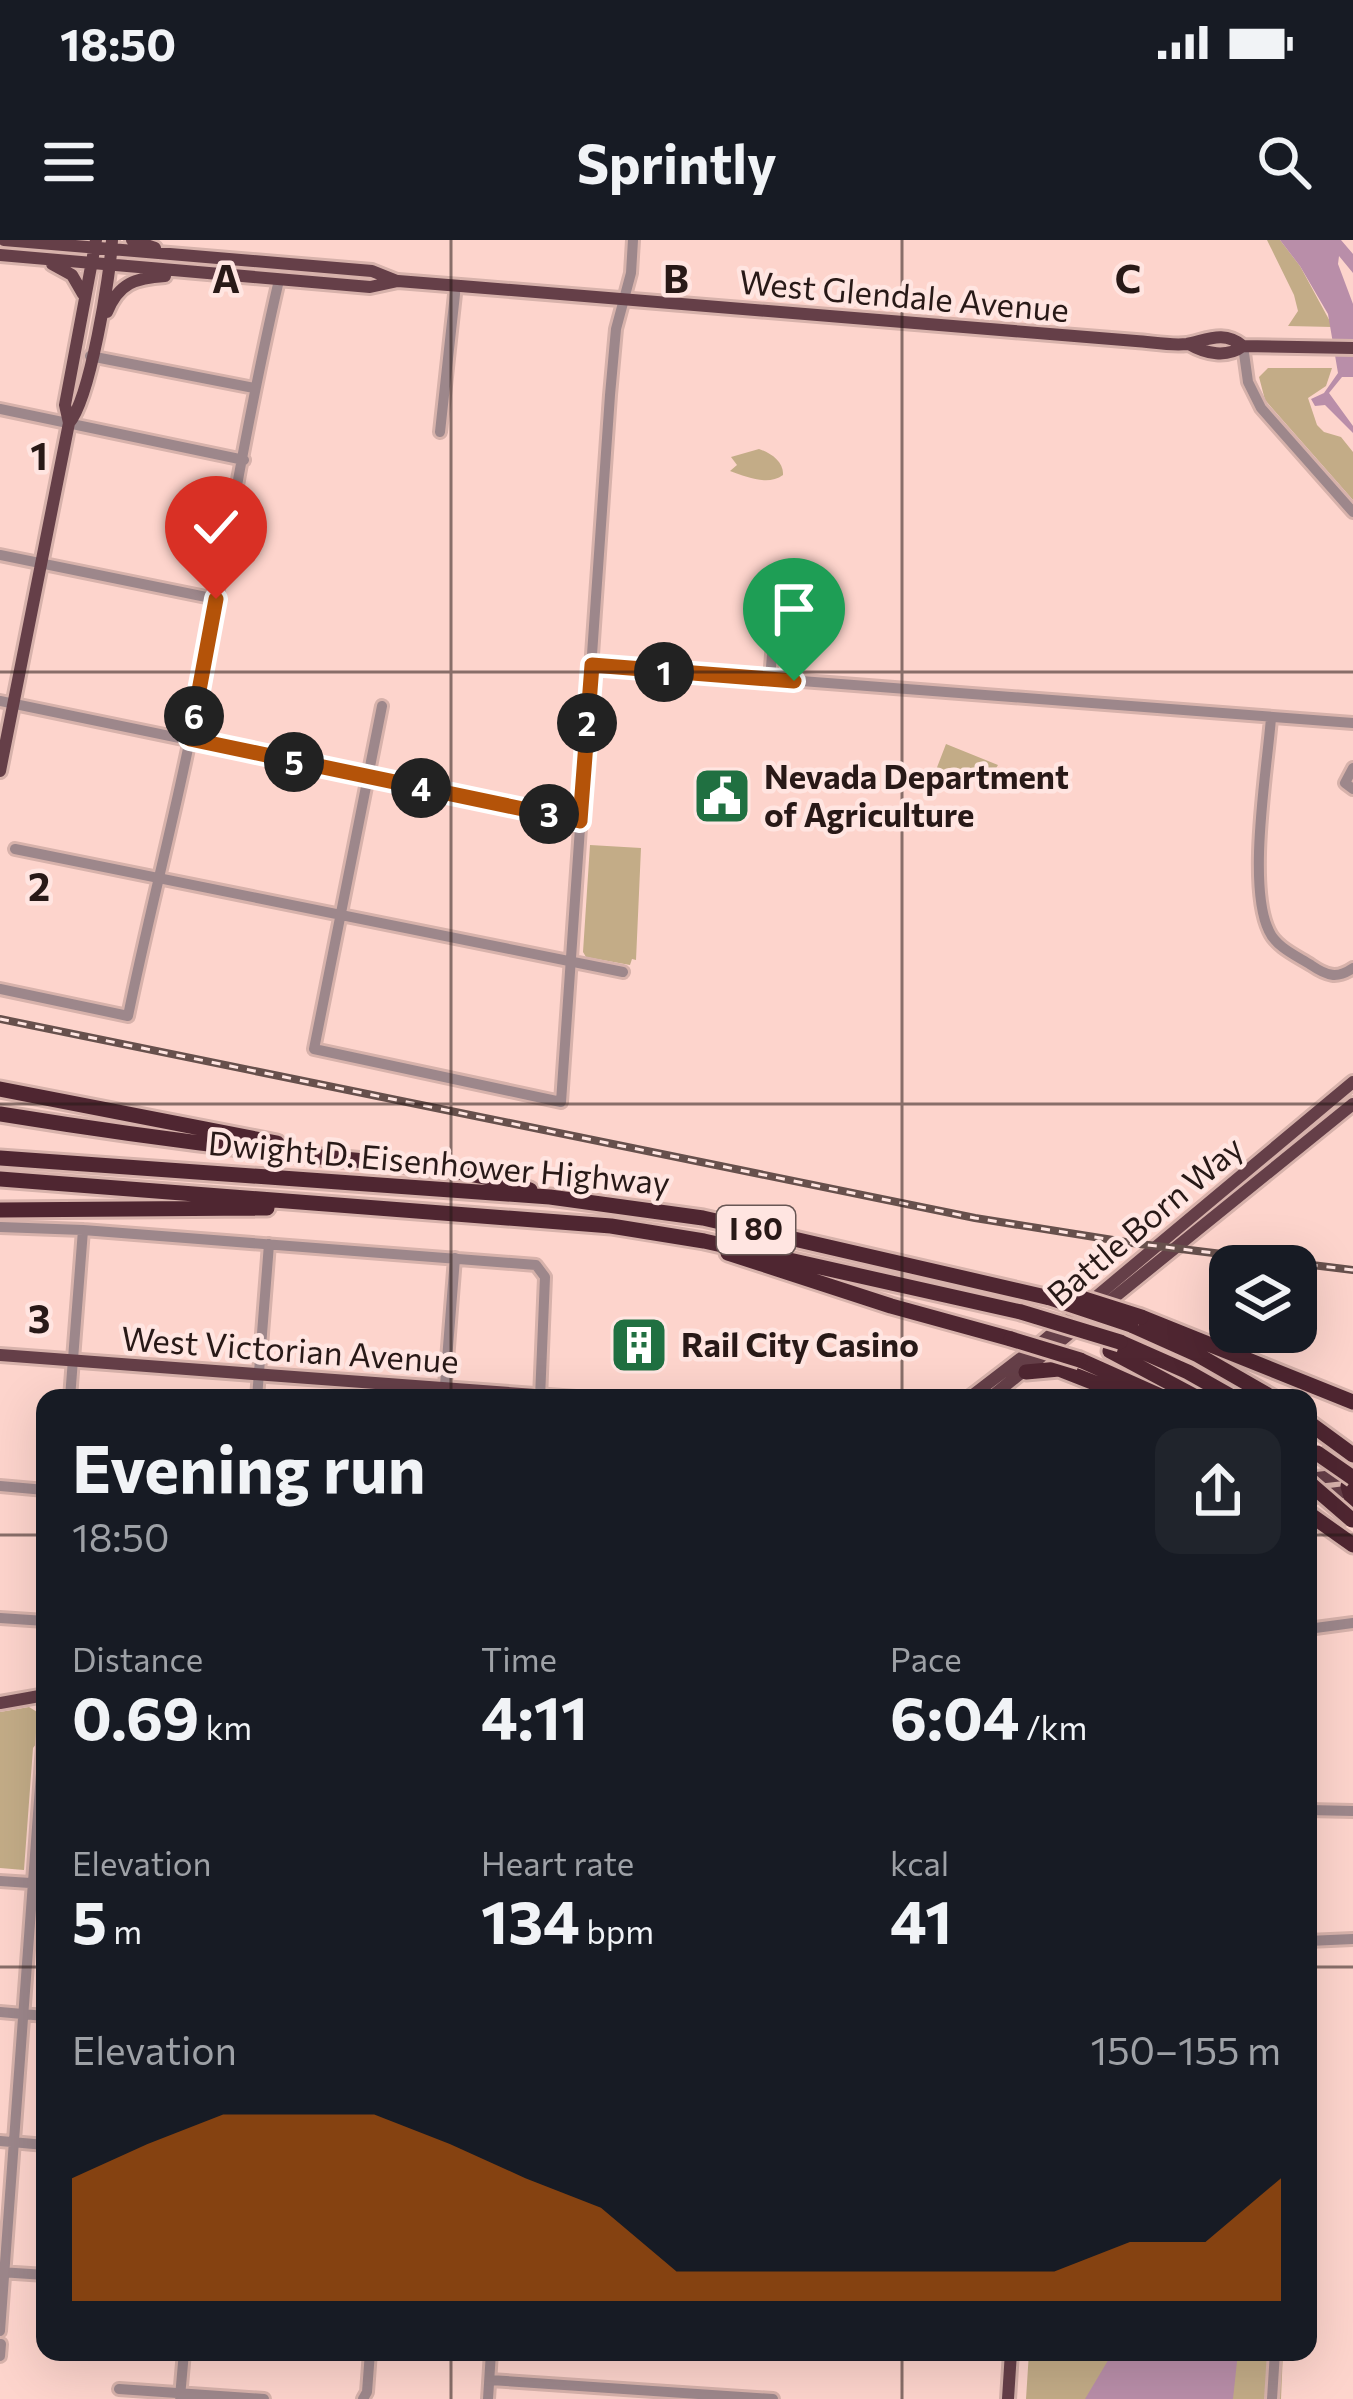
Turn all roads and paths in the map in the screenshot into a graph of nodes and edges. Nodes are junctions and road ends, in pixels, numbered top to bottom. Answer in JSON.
{"nodes":[{"id":1,"x":4,"y":240,"type":"edge"},
{"id":2,"x":132,"y":240,"type":"edge"},
{"id":3,"x":633,"y":240,"type":"edge"},
{"id":4,"x":94,"y":251,"type":"edge"},
{"id":5,"x":111,"y":252,"type":"edge"},
{"id":6,"x":0,"y":255,"type":"edge"},
{"id":7,"x":185,"y":256,"type":"junction"},
{"id":8,"x":21,"y":257,"type":"junction"},
{"id":9,"x":201,"y":273,"type":"junction"},
{"id":10,"x":279,"y":280,"type":"junction"},
{"id":11,"x":398,"y":281,"type":"junction"},
{"id":12,"x":456,"y":285,"type":"junction"},
{"id":13,"x":84,"y":298,"type":"junction"},
{"id":14,"x":624,"y":301,"type":"junction"},
{"id":15,"x":98,"y":336,"type":"junction"},
{"id":16,"x":1244,"y":346,"type":"junction"},
{"id":17,"x":1353,"y":348,"type":"edge"},
{"id":18,"x":90,"y":356,"type":"junction"},
{"id":19,"x":254,"y":388,"type":"junction"},
{"id":20,"x":0,"y":409,"type":"edge"},
{"id":21,"x":69,"y":423,"type":"junction"},
{"id":22,"x":440,"y":432,"type":"dead end"},
{"id":23,"x":244,"y":460,"type":"junction"},
{"id":24,"x":1353,"y":512,"type":"edge"},
{"id":25,"x":0,"y":555,"type":"edge"},
{"id":26,"x":41,"y":564,"type":"junction"},
{"id":27,"x":216,"y":599,"type":"junction"},
{"id":28,"x":775,"y":619,"type":"dead end"},
{"id":29,"x":592,"y":665,"type":"junction"},
{"id":30,"x":770,"y":679,"type":"junction"},
{"id":31,"x":6,"y":702,"type":"edge"},
{"id":32,"x":382,"y":706,"type":"dead end"},
{"id":33,"x":1270,"y":718,"type":"junction"},
{"id":34,"x":1353,"y":723,"type":"edge"},
{"id":35,"x":190,"y":739,"type":"junction"},
{"id":36,"x":1353,"y":768,"type":"edge"},
{"id":37,"x":0,"y":771,"type":"edge"},
{"id":38,"x":367,"y":777,"type":"junction"},
{"id":39,"x":1353,"y":789,"type":"edge"},
{"id":40,"x":580,"y":821,"type":"junction"},
{"id":41,"x":15,"y":849,"type":"dead end"},
{"id":42,"x":160,"y":879,"type":"junction"},
{"id":43,"x":339,"y":916,"type":"junction"},
{"id":44,"x":572,"y":963,"type":"junction"},
{"id":45,"x":1353,"y":968,"type":"edge"},
{"id":46,"x":623,"y":972,"type":"dead end"},
{"id":47,"x":0,"y":989,"type":"edge"},
{"id":48,"x":1353,"y":1082,"type":"edge"},
{"id":49,"x":0,"y":1090,"type":"edge"},
{"id":50,"x":1353,"y":1104,"type":"edge"},
{"id":51,"x":0,"y":1114,"type":"edge"},
{"id":52,"x":0,"y":1157,"type":"edge"},
{"id":53,"x":326,"y":1158,"type":"junction"},
{"id":54,"x":0,"y":1179,"type":"edge"},
{"id":55,"x":550,"y":1197,"type":"junction"},
{"id":56,"x":335,"y":1202,"type":"junction"},
{"id":57,"x":0,"y":1210,"type":"edge"},
{"id":58,"x":0,"y":1228,"type":"edge"},
{"id":59,"x":83,"y":1230,"type":"junction"},
{"id":60,"x":704,"y":1241,"type":"junction"},
{"id":61,"x":269,"y":1244,"type":"junction"},
{"id":62,"x":454,"y":1258,"type":"junction"},
{"id":63,"x":1136,"y":1321,"type":"junction"},
{"id":64,"x":1115,"y":1347,"type":"junction"},
{"id":65,"x":0,"y":1355,"type":"edge"},
{"id":66,"x":73,"y":1361,"type":"junction"},
{"id":67,"x":1026,"y":1372,"type":"junction"},
{"id":68,"x":259,"y":1375,"type":"junction"},
{"id":69,"x":71,"y":1389,"type":"edge"},
{"id":70,"x":258,"y":1389,"type":"edge"},
{"id":71,"x":404,"y":1389,"type":"edge"},
{"id":72,"x":445,"y":1389,"type":"edge"},
{"id":73,"x":540,"y":1389,"type":"edge"},
{"id":74,"x":981,"y":1389,"type":"edge"},
{"id":75,"x":1004,"y":1389,"type":"edge"},
{"id":76,"x":1110,"y":1389,"type":"edge"},
{"id":77,"x":1146,"y":1389,"type":"edge"},
{"id":78,"x":1183,"y":1389,"type":"edge"},
{"id":79,"x":1218,"y":1389,"type":"edge"},
{"id":80,"x":1257,"y":1389,"type":"edge"},
{"id":81,"x":1353,"y":1402,"type":"edge"},
{"id":82,"x":1317,"y":1428,"type":"edge"},
{"id":83,"x":1350,"y":1452,"type":"edge"},
{"id":84,"x":1317,"y":1454,"type":"edge"},
{"id":85,"x":1317,"y":1481,"type":"edge"},
{"id":86,"x":0,"y":1486,"type":"edge"},
{"id":87,"x":1352,"y":1486,"type":"edge"},
{"id":88,"x":1317,"y":1488,"type":"edge"},
{"id":89,"x":36,"y":1489,"type":"edge"},
{"id":90,"x":1317,"y":1495,"type":"edge"},
{"id":91,"x":1317,"y":1519,"type":"edge"},
{"id":92,"x":1353,"y":1520,"type":"edge"},
{"id":93,"x":1353,"y":1545,"type":"edge"},
{"id":94,"x":0,"y":1618,"type":"edge"},
{"id":95,"x":36,"y":1621,"type":"edge"},
{"id":96,"x":1353,"y":1623,"type":"edge"},
{"id":97,"x":1317,"y":1628,"type":"edge"},
{"id":98,"x":36,"y":1697,"type":"edge"},
{"id":99,"x":0,"y":1703,"type":"edge"},
{"id":100,"x":1317,"y":1810,"type":"edge"},
{"id":101,"x":1353,"y":1811,"type":"edge"},
{"id":102,"x":0,"y":1881,"type":"edge"},
{"id":103,"x":36,"y":1884,"type":"edge"},
{"id":104,"x":36,"y":1900,"type":"edge"},
{"id":105,"x":1353,"y":1940,"type":"edge"},
{"id":106,"x":1317,"y":1941,"type":"edge"},
{"id":107,"x":0,"y":2012,"type":"edge"},
{"id":108,"x":22,"y":2014,"type":"junction"},
{"id":109,"x":36,"y":2015,"type":"edge"},
{"id":110,"x":0,"y":2141,"type":"edge"},
{"id":111,"x":14,"y":2143,"type":"junction"},
{"id":112,"x":36,"y":2144,"type":"edge"},
{"id":113,"x":2,"y":2272,"type":"edge"},
{"id":114,"x":36,"y":2274,"type":"edge"},
{"id":115,"x":0,"y":2331,"type":"edge"},
{"id":116,"x":1,"y":2344,"type":"edge"},
{"id":117,"x":0,"y":2356,"type":"edge"},
{"id":118,"x":183,"y":2361,"type":"edge"},
{"id":119,"x":369,"y":2361,"type":"edge"},
{"id":120,"x":491,"y":2361,"type":"edge"},
{"id":121,"x":1011,"y":2361,"type":"edge"},
{"id":122,"x":1274,"y":2361,"type":"edge"},
{"id":123,"x":490,"y":2380,"type":"junction"},
{"id":124,"x":119,"y":2389,"type":"dead end"},
{"id":125,"x":180,"y":2396,"type":"edge"},
{"id":126,"x":264,"y":2399,"type":"edge"},
{"id":127,"x":362,"y":2399,"type":"edge"},
{"id":128,"x":488,"y":2399,"type":"edge"},
{"id":129,"x":773,"y":2399,"type":"edge"},
{"id":130,"x":1008,"y":2399,"type":"edge"},
{"id":131,"x":1272,"y":2399,"type":"edge"}],
"edges":[{"from":1,"to":4,"type":"main road","name":"West Glendale Avenue"},
{"from":2,"to":7,"type":"main road"},
{"from":3,"to":14,"type":"street"},
{"from":4,"to":5,"type":"main road","name":"West Glendale Avenue"},
{"from":4,"to":8,"type":"main road","name":"West Glendale Avenue"},
{"from":4,"to":13,"type":"main road"},
{"from":5,"to":7,"type":"main road","name":"West Glendale Avenue"},
{"from":5,"to":9,"type":"main road","name":"West Glendale Avenue"},
{"from":5,"to":15,"type":"main road"},
{"from":6,"to":8,"type":"main road","name":"West Glendale Avenue"},
{"from":7,"to":11,"type":"main road","name":"West Glendale Avenue"},
{"from":8,"to":13,"type":"main road"},
{"from":9,"to":10,"type":"main road","name":"West Glendale Avenue"},
{"from":9,"to":15,"type":"main road"},
{"from":10,"to":11,"type":"main road","name":"West Glendale Avenue"},
{"from":10,"to":19,"type":"street"},
{"from":11,"to":12,"type":"main road","name":"West Glendale Avenue"},
{"from":12,"to":14,"type":"main road","name":"West Glendale Avenue"},
{"from":12,"to":22,"type":"street"},
{"from":13,"to":21,"type":"main road"},
{"from":14,"to":16,"type":"main road","name":"West Glendale Avenue"},
{"from":14,"to":29,"type":"street"},
{"from":15,"to":18,"type":"main road"},
{"from":16,"to":17,"type":"main road","name":"West Glendale Avenue"},
{"from":16,"to":24,"type":"street"},
{"from":18,"to":19,"type":"street"},
{"from":18,"to":21,"type":"main road"},
{"from":19,"to":23,"type":"street"},
{"from":20,"to":21,"type":"street"},
{"from":21,"to":23,"type":"street"},
{"from":21,"to":26,"type":"main road"},
{"from":23,"to":27,"type":"street"},
{"from":25,"to":26,"type":"street"},
{"from":26,"to":27,"type":"street"},
{"from":26,"to":31,"type":"main road"},
{"from":27,"to":35,"type":"street"},
{"from":28,"to":30,"type":"street"},
{"from":29,"to":30,"type":"street"},
{"from":29,"to":40,"type":"street"},
{"from":30,"to":33,"type":"street"},
{"from":31,"to":35,"type":"street"},
{"from":31,"to":37,"type":"main road"},
{"from":32,"to":38,"type":"street"},
{"from":33,"to":34,"type":"street"},
{"from":33,"to":45,"type":"street"},
{"from":35,"to":38,"type":"street"},
{"from":35,"to":42,"type":"street"},
{"from":36,"to":39,"type":"street"},
{"from":38,"to":40,"type":"street"},
{"from":38,"to":43,"type":"street"},
{"from":40,"to":44,"type":"street"},
{"from":41,"to":42,"type":"street"},
{"from":42,"to":43,"type":"street"},
{"from":42,"to":47,"type":"street"},
{"from":43,"to":44,"type":"street"},
{"from":43,"to":44,"type":"street"},
{"from":44,"to":46,"type":"street"},
{"from":48,"to":74,"type":"main road","name":"Battle Born Way"},
{"from":49,"to":53,"type":"highway"},
{"from":50,"to":67,"type":"main road","name":"Battle Born Way"},
{"from":51,"to":53,"type":"highway"},
{"from":52,"to":55,"type":"highway","name":"Dwight D. Eisenhower Highway","number":"I 80"},
{"from":53,"to":55,"type":"highway"},
{"from":54,"to":56,"type":"highway","name":"Dwight D. Eisenhower Highway","number":"I 80"},
{"from":55,"to":63,"type":"highway","name":"Dwight D. Eisenhower Highway","number":"I 80","bridge":true},
{"from":56,"to":57,"type":"highway"},
{"from":56,"to":60,"type":"highway","name":"Dwight D. Eisenhower Highway","number":"I 80"},
{"from":58,"to":59,"type":"street"},
{"from":59,"to":61,"type":"street"},
{"from":59,"to":66,"type":"street"},
{"from":60,"to":64,"type":"highway","name":"Dwight D. Eisenhower Highway","number":"I 80","bridge":true},
{"from":60,"to":77,"type":"highway","bridge":true},
{"from":61,"to":62,"type":"street"},
{"from":61,"to":68,"type":"street"},
{"from":62,"to":72,"type":"street"},
{"from":62,"to":73,"type":"street"},
{"from":63,"to":80,"type":"highway","name":"Dwight D. Eisenhower Highway","number":"I 80"},
{"from":63,"to":81,"type":"highway"},
{"from":64,"to":78,"type":"highway"},
{"from":64,"to":79,"type":"highway","name":"Dwight D. Eisenhower Highway","number":"I 80"},
{"from":65,"to":66,"type":"main road","name":"West Victorian Avenue"},
{"from":66,"to":68,"type":"main road","name":"West Victorian Avenue"},
{"from":66,"to":69,"type":"street"},
{"from":67,"to":75,"type":"main road","name":"Battle Born Way"},
{"from":67,"to":76,"type":"highway"},
{"from":68,"to":70,"type":"street"},
{"from":68,"to":71,"type":"main road","name":"West Victorian Avenue"},
{"from":82,"to":83,"type":"highway"},
{"from":84,"to":87,"type":"highway","bridge":true},
{"from":85,"to":87,"type":"main road"},
{"from":86,"to":89,"type":"street"},
{"from":87,"to":90,"type":"main road"},
{"from":88,"to":92,"type":"highway","bridge":true},
{"from":91,"to":93,"type":"highway"},
{"from":94,"to":95,"type":"street"},
{"from":96,"to":97,"type":"street"},
{"from":98,"to":99,"type":"main road"},
{"from":100,"to":101,"type":"street"},
{"from":102,"to":103,"type":"street"},
{"from":104,"to":108,"type":"street"},
{"from":105,"to":106,"type":"street"},
{"from":107,"to":108,"type":"street"},
{"from":108,"to":109,"type":"street"},
{"from":108,"to":111,"type":"street"},
{"from":110,"to":111,"type":"street"},
{"from":111,"to":112,"type":"street"},
{"from":111,"to":113,"type":"street"},
{"from":113,"to":114,"type":"street"},
{"from":113,"to":115,"type":"street"},
{"from":116,"to":117,"type":"street"},
{"from":118,"to":125,"type":"street"},
{"from":119,"to":127,"type":"street"},
{"from":120,"to":123,"type":"street"},
{"from":121,"to":130,"type":"main road"},
{"from":122,"to":131,"type":"street"},
{"from":123,"to":128,"type":"street"},
{"from":123,"to":129,"type":"street"},
{"from":124,"to":125,"type":"street"},
{"from":125,"to":126,"type":"street"}]}
